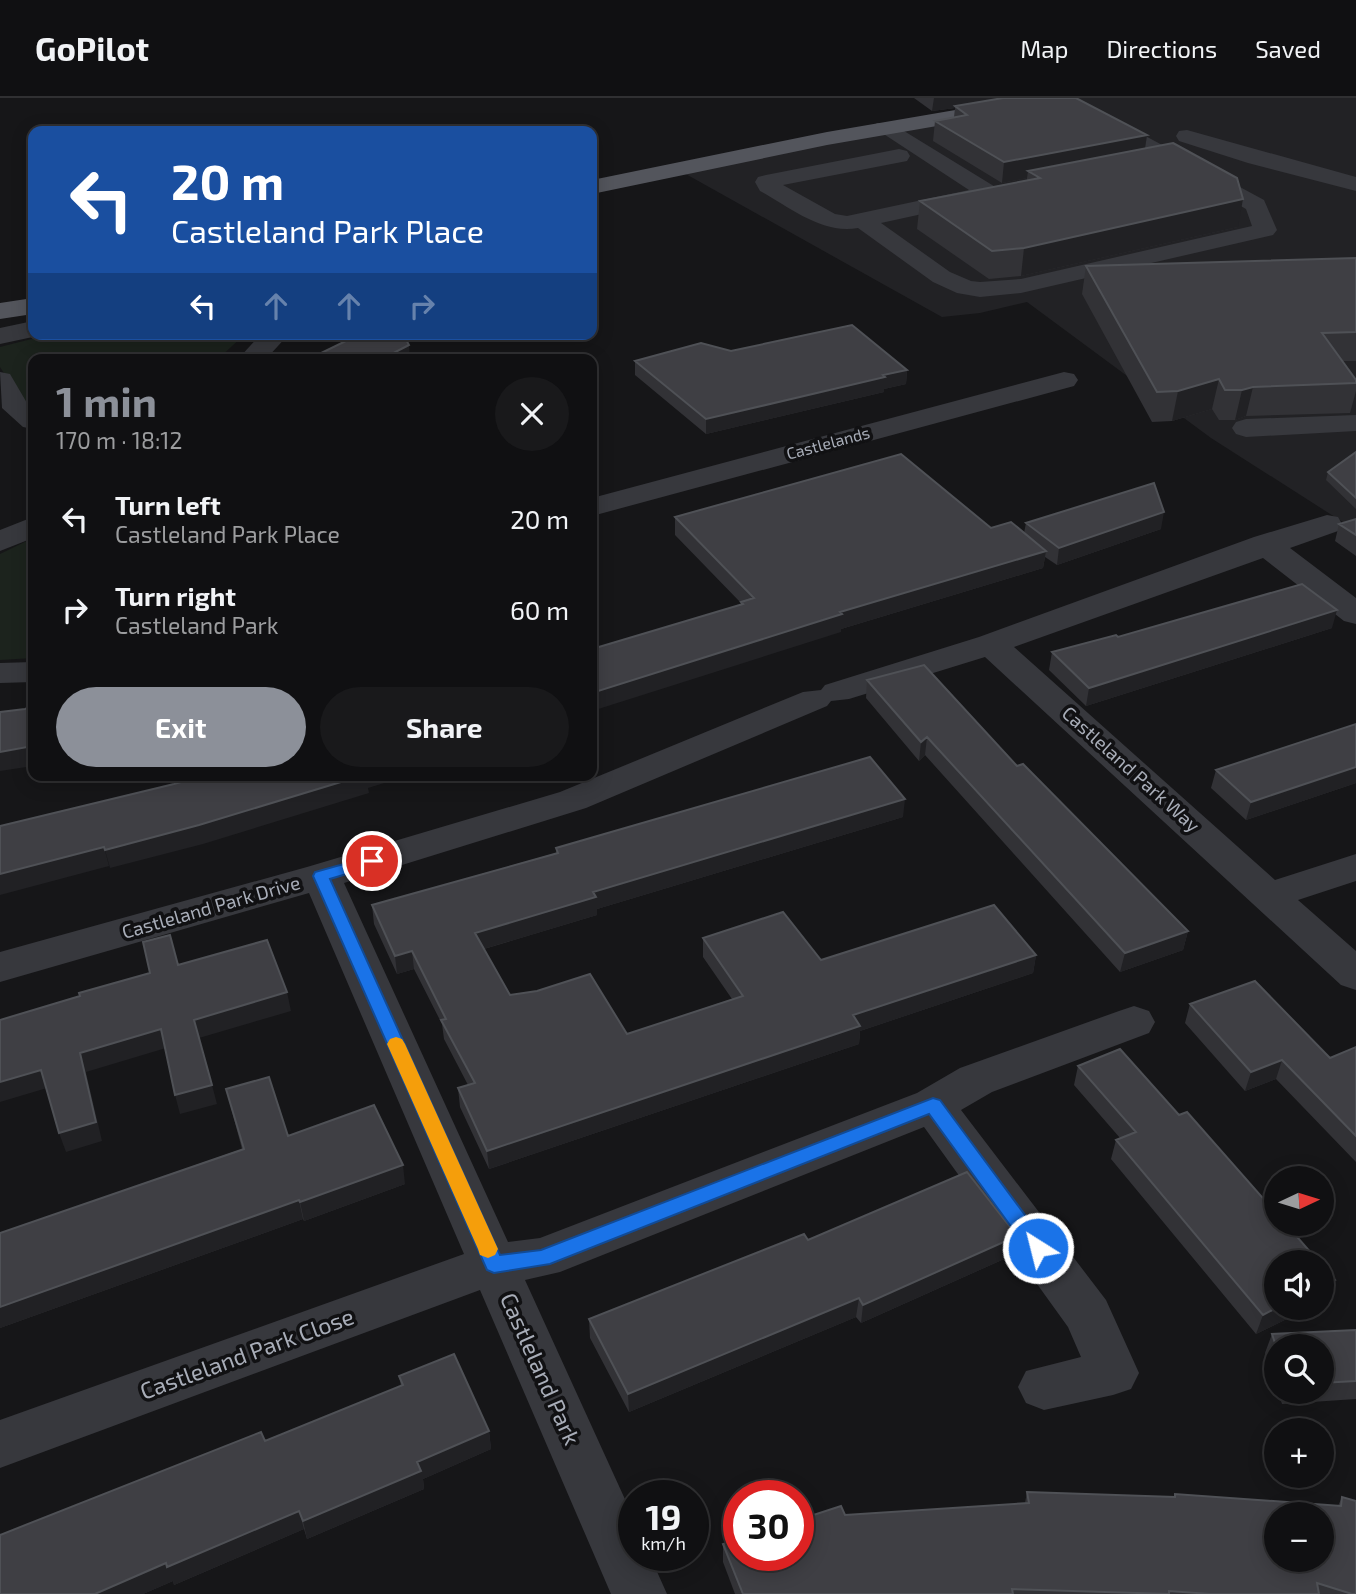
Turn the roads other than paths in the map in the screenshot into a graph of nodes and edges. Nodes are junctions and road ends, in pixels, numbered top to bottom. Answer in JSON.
{"nodes":[{"id":1,"x":1065,"y":98,"type":"edge"},
{"id":2,"x":1093,"y":114,"type":"edge"},
{"id":3,"x":884,"y":127,"type":"junction"},
{"id":4,"x":1187,"y":136,"type":"dead end"},
{"id":5,"x":899,"y":156,"type":"dead end"},
{"id":6,"x":1174,"y":158,"type":"junction"},
{"id":7,"x":1135,"y":165,"type":"edge"},
{"id":8,"x":1356,"y":184,"type":"edge"},
{"id":9,"x":597,"y":186,"type":"edge"},
{"id":10,"x":862,"y":219,"type":"junction"},
{"id":11,"x":28,"y":307,"type":"edge"},
{"id":12,"x":0,"y":311,"type":"edge"},
{"id":13,"x":28,"y":330,"type":"edge"},
{"id":14,"x":0,"y":337,"type":"edge"},
{"id":15,"x":270,"y":340,"type":"edge"},
{"id":16,"x":256,"y":354,"type":"edge"},
{"id":17,"x":0,"y":380,"type":"edge"},
{"id":18,"x":1064,"y":380,"type":"dead end"},
{"id":19,"x":28,"y":417,"type":"edge"},
{"id":20,"x":1356,"y":423,"type":"edge"},
{"id":21,"x":1246,"y":428,"type":"edge"},
{"id":22,"x":597,"y":506,"type":"edge"},
{"id":23,"x":1327,"y":524,"type":"dead end"},
{"id":24,"x":28,"y":528,"type":"edge"},
{"id":25,"x":0,"y":542,"type":"edge"},
{"id":26,"x":1265,"y":544,"type":"junction"},
{"id":27,"x":1356,"y":614,"type":"edge"},
{"id":28,"x":991,"y":643,"type":"junction"},
{"id":29,"x":28,"y":672,"type":"edge"},
{"id":30,"x":0,"y":673,"type":"edge"},
{"id":31,"x":1356,"y":867,"type":"edge"},
{"id":32,"x":321,"y":876,"type":"junction"},
{"id":33,"x":1271,"y":895,"type":"junction"},
{"id":34,"x":0,"y":967,"type":"edge"},
{"id":35,"x":1356,"y":975,"type":"edge"},
{"id":36,"x":1134,"y":1022,"type":"dead end"},
{"id":37,"x":933,"y":1105,"type":"junction"},
{"id":38,"x":494,"y":1264,"type":"junction"},
{"id":39,"x":1044,"y":1387,"type":"dead end"},
{"id":40,"x":0,"y":1444,"type":"edge"},
{"id":41,"x":639,"y":1594,"type":"edge"}],
"edges":[{"from":1,"to":3,"type":"main road"},
{"from":2,"to":6,"type":"street"},
{"from":3,"to":9,"type":"main road"},
{"from":3,"to":10,"type":"street"},
{"from":4,"to":8,"type":"street"},
{"from":5,"to":10,"type":"street"},
{"from":6,"to":7,"type":"street"},
{"from":6,"to":10,"type":"street"},
{"from":11,"to":12,"type":"main road"},
{"from":13,"to":14,"type":"street"},
{"from":15,"to":16,"type":"street"},
{"from":17,"to":19,"type":"street"},
{"from":18,"to":22,"type":"street","name":"Castlelands"},
{"from":20,"to":21,"type":"street"},
{"from":23,"to":26,"type":"street"},
{"from":24,"to":25,"type":"street"},
{"from":26,"to":27,"type":"street"},
{"from":26,"to":28,"type":"street"},
{"from":28,"to":32,"type":"street","name":"Castleland Park Drive"},
{"from":28,"to":33,"type":"street","name":"Castleland Park Way"},
{"from":29,"to":30,"type":"street"},
{"from":31,"to":33,"type":"street"},
{"from":32,"to":34,"type":"street","name":"Castleland Park Drive"},
{"from":32,"to":38,"type":"street","name":"Castleland Park"},
{"from":33,"to":35,"type":"street","name":"Castleland Park Way"},
{"from":36,"to":37,"type":"street","name":"Castleland Park Close"},
{"from":37,"to":38,"type":"street","name":"Castleland Park Close"},
{"from":37,"to":39,"type":"street"},
{"from":38,"to":40,"type":"street","name":"Castleland Park Close"},
{"from":38,"to":41,"type":"street","name":"Castleland Park"}]}
